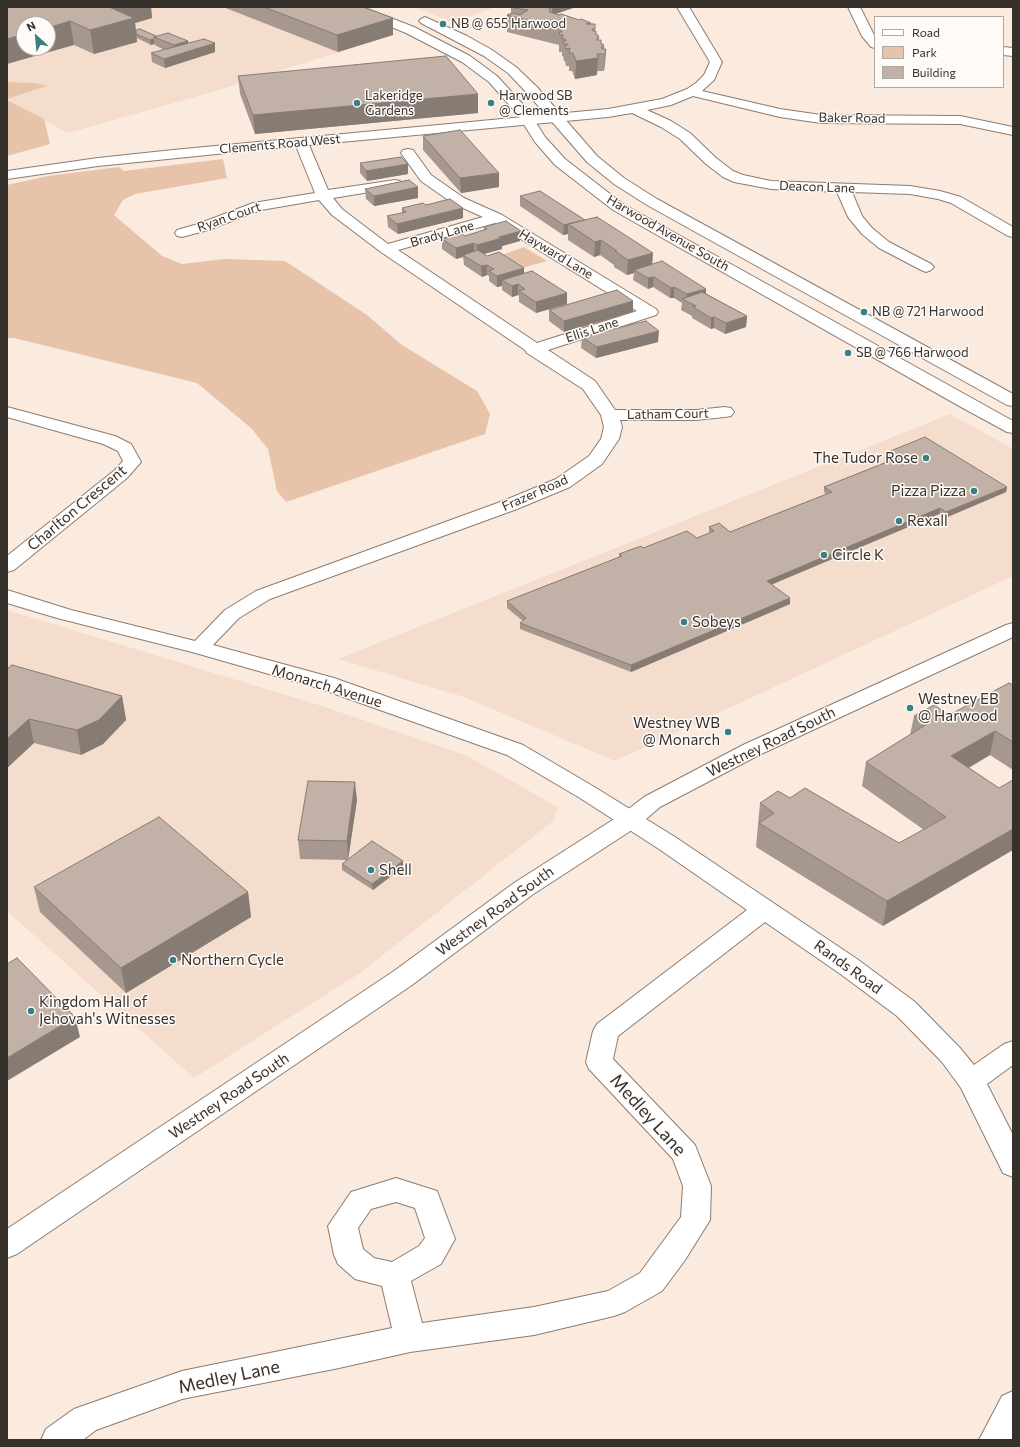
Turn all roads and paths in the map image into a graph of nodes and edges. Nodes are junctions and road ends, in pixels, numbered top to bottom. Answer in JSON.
{"nodes":[{"id":1,"x":352,"y":7,"type":"edge"},
{"id":2,"x":683,"y":7,"type":"edge"},
{"id":3,"x":686,"y":7,"type":"edge"},
{"id":4,"x":854,"y":7,"type":"edge"},
{"id":5,"x":412,"y":16,"type":"dead end"},
{"id":6,"x":874,"y":43,"type":"edge"},
{"id":7,"x":692,"y":92,"type":"junction"},
{"id":8,"x":634,"y":109,"type":"junction"},
{"id":9,"x":555,"y":118,"type":"junction"},
{"id":10,"x":528,"y":120,"type":"junction"},
{"id":11,"x":1013,"y":131,"type":"edge"},
{"id":12,"x":301,"y":142,"type":"junction"},
{"id":13,"x":408,"y":153,"type":"dead end"},
{"id":14,"x":7,"y":176,"type":"edge"},
{"id":15,"x":426,"y":178,"type":"junction"},
{"id":16,"x":844,"y":188,"type":"junction"},
{"id":17,"x":323,"y":196,"type":"junction"},
{"id":18,"x":497,"y":218,"type":"junction"},
{"id":19,"x":182,"y":233,"type":"dead end"},
{"id":20,"x":1013,"y":233,"type":"edge"},
{"id":21,"x":386,"y":249,"type":"junction"},
{"id":22,"x":926,"y":267,"type":"dead end"},
{"id":23,"x":650,"y":312,"type":"joint"},
{"id":24,"x":533,"y":349,"type":"junction"},
{"id":25,"x":1013,"y":401,"type":"edge"},
{"id":26,"x":7,"y":412,"type":"edge"},
{"id":27,"x":725,"y":412,"type":"dead end"},
{"id":28,"x":610,"y":415,"type":"junction"},
{"id":29,"x":1013,"y":428,"type":"edge"},
{"id":30,"x":7,"y":566,"type":"edge"},
{"id":31,"x":7,"y":596,"type":"edge"},
{"id":32,"x":1013,"y":629,"type":"edge"},
{"id":33,"x":199,"y":648,"type":"junction"},
{"id":34,"x":630,"y":820,"type":"junction"},
{"id":35,"x":764,"y":909,"type":"junction"},
{"id":36,"x":1013,"y":1051,"type":"edge"},
{"id":37,"x":971,"y":1081,"type":"junction"},
{"id":38,"x":1013,"y":1164,"type":"edge"},
{"id":39,"x":7,"y":1245,"type":"edge"},
{"id":40,"x":395,"y":1275,"type":"dead end"},
{"id":41,"x":410,"y":1338,"type":"junction"},
{"id":42,"x":1013,"y":1406,"type":"edge"},
{"id":43,"x":57,"y":1440,"type":"edge"},
{"id":44,"x":995,"y":1440,"type":"edge"}],
"edges":[{"from":1,"to":10,"type":"street","name":"Harwood Avenue South"},
{"from":2,"to":3,"type":"street"},
{"from":2,"to":7,"type":"street","name":"Clements Road West"},
{"from":4,"to":6,"type":"street"},
{"from":5,"to":9,"type":"street","name":"Harwood Avenue South"},
{"from":7,"to":8,"type":"street","name":"Clements Road West"},
{"from":7,"to":11,"type":"street","name":"Baker Road"},
{"from":8,"to":9,"type":"street","name":"Clements Road West"},
{"from":8,"to":16,"type":"street","name":"Deacon Lane"},
{"from":9,"to":10,"type":"street","name":"Clements Road West"},
{"from":9,"to":25,"type":"street","name":"Harwood Avenue South"},
{"from":10,"to":12,"type":"street","name":"Clements Road West"},
{"from":10,"to":29,"type":"street","name":"Harwood Avenue South"},
{"from":12,"to":14,"type":"street","name":"Clements Road West"},
{"from":12,"to":17,"type":"street"},
{"from":13,"to":15,"type":"street","name":"Hayward Lane"},
{"from":15,"to":17,"type":"street","name":"Ryan Court"},
{"from":15,"to":18,"type":"street","name":"Hayward Lane"},
{"from":16,"to":20,"type":"street","name":"Deacon Lane"},
{"from":16,"to":22,"type":"street"},
{"from":17,"to":19,"type":"street","name":"Ryan Court"},
{"from":17,"to":21,"type":"street"},
{"from":18,"to":21,"type":"street","name":"Brady Lane"},
{"from":18,"to":23,"type":"street","name":"Hayward Lane"},
{"from":21,"to":24,"type":"street"},
{"from":23,"to":24,"type":"street","name":"Ellis Lane"},
{"from":24,"to":28,"type":"street"},
{"from":26,"to":30,"type":"street","name":"Charlton Crescent"},
{"from":27,"to":28,"type":"street","name":"Latham Court"},
{"from":28,"to":33,"type":"street","name":"Frazer Road"},
{"from":31,"to":33,"type":"street","name":"Monarch Avenue"},
{"from":32,"to":34,"type":"street","name":"Westney Road South"},
{"from":33,"to":34,"type":"street","name":"Monarch Avenue"},
{"from":34,"to":35,"type":"street","name":"Rands Road"},
{"from":34,"to":39,"type":"street","name":"Westney Road South"},
{"from":35,"to":37,"type":"street","name":"Rands Road"},
{"from":35,"to":41,"type":"street","name":"Medley Lane"},
{"from":36,"to":37,"type":"street"},
{"from":37,"to":38,"type":"street","name":"Rands Road"},
{"from":40,"to":41,"type":"street"},
{"from":41,"to":43,"type":"street","name":"Medley Lane"},
{"from":42,"to":44,"type":"street"}]}
